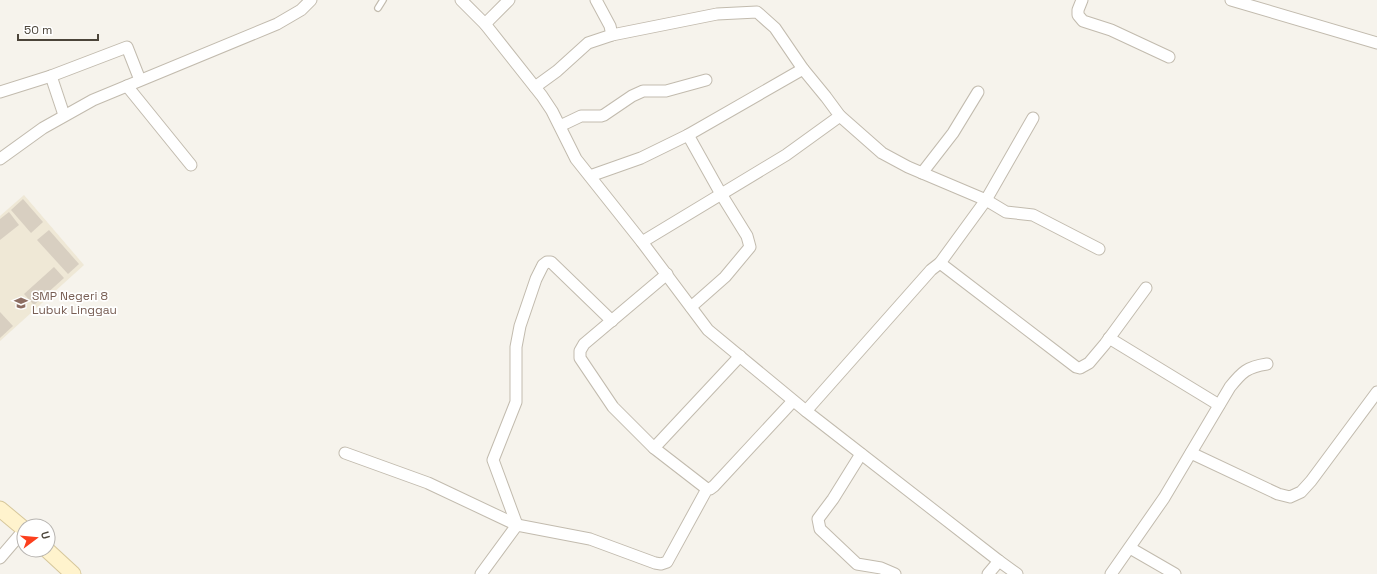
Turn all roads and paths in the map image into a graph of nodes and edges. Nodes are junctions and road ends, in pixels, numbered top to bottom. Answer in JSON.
{"nodes":[{"id":1,"x":311,"y":0,"type":"edge"},
{"id":2,"x":383,"y":0,"type":"edge"},
{"id":3,"x":461,"y":0,"type":"edge"},
{"id":4,"x":509,"y":0,"type":"edge"},
{"id":5,"x":596,"y":0,"type":"edge"},
{"id":6,"x":1082,"y":0,"type":"edge"},
{"id":7,"x":1231,"y":0,"type":"edge"},
{"id":8,"x":378,"y":8,"type":"dead end"},
{"id":9,"x":485,"y":24,"type":"junction"},
{"id":10,"x":612,"y":35,"type":"junction"},
{"id":11,"x":1377,"y":43,"type":"edge"},
{"id":12,"x":1169,"y":57,"type":"dead end"},
{"id":13,"x":803,"y":69,"type":"junction"},
{"id":14,"x":51,"y":76,"type":"junction"},
{"id":15,"x":140,"y":80,"type":"junction"},
{"id":16,"x":706,"y":80,"type":"dead end"},
{"id":17,"x":127,"y":86,"type":"junction"},
{"id":18,"x":535,"y":87,"type":"junction"},
{"id":19,"x":0,"y":92,"type":"edge"},
{"id":20,"x":978,"y":92,"type":"dead end"},
{"id":21,"x":64,"y":115,"type":"junction"},
{"id":22,"x":840,"y":116,"type":"junction"},
{"id":23,"x":1033,"y":118,"type":"dead end"},
{"id":24,"x":560,"y":126,"type":"junction"},
{"id":25,"x":688,"y":135,"type":"junction"},
{"id":26,"x":0,"y":159,"type":"edge"},
{"id":27,"x":191,"y":164,"type":"dead end"},
{"id":28,"x":922,"y":173,"type":"junction"},
{"id":29,"x":590,"y":176,"type":"junction"},
{"id":30,"x":721,"y":194,"type":"junction"},
{"id":31,"x":986,"y":200,"type":"junction"},
{"id":32,"x":642,"y":242,"type":"junction"},
{"id":33,"x":1099,"y":249,"type":"dead end"},
{"id":34,"x":940,"y":262,"type":"junction"},
{"id":35,"x":667,"y":274,"type":"junction"},
{"id":36,"x":1146,"y":288,"type":"dead end"},
{"id":37,"x":691,"y":307,"type":"junction"},
{"id":38,"x":612,"y":321,"type":"junction"},
{"id":39,"x":1109,"y":338,"type":"junction"},
{"id":40,"x":740,"y":356,"type":"junction"},
{"id":41,"x":1267,"y":364,"type":"dead end"},
{"id":42,"x":1377,"y":392,"type":"edge"},
{"id":43,"x":793,"y":401,"type":"junction"},
{"id":44,"x":1219,"y":405,"type":"junction"},
{"id":45,"x":806,"y":411,"type":"junction"},
{"id":46,"x":654,"y":448,"type":"junction"},
{"id":47,"x":345,"y":453,"type":"dead end"},
{"id":48,"x":1191,"y":453,"type":"junction"},
{"id":49,"x":861,"y":454,"type":"junction"},
{"id":50,"x":707,"y":489,"type":"junction"},
{"id":51,"x":0,"y":509,"type":"edge"},
{"id":52,"x":16,"y":522,"type":"edge"},
{"id":53,"x":517,"y":525,"type":"junction"},
{"id":54,"x":16,"y":539,"type":"edge"},
{"id":55,"x":1130,"y":548,"type":"junction"},
{"id":56,"x":0,"y":558,"type":"edge"},
{"id":57,"x":55,"y":558,"type":"edge"},
{"id":58,"x":999,"y":561,"type":"junction"},
{"id":59,"x":72,"y":574,"type":"edge"},
{"id":60,"x":481,"y":574,"type":"edge"},
{"id":61,"x":895,"y":574,"type":"edge"},
{"id":62,"x":988,"y":574,"type":"edge"},
{"id":63,"x":1017,"y":574,"type":"edge"},
{"id":64,"x":1111,"y":574,"type":"edge"},
{"id":65,"x":1175,"y":574,"type":"edge"}],
"edges":[{"from":1,"to":15,"type":"street"},
{"from":2,"to":8,"type":"lane"},
{"from":3,"to":9,"type":"street"},
{"from":4,"to":9,"type":"street"},
{"from":5,"to":10,"type":"street"},
{"from":6,"to":12,"type":"street"},
{"from":7,"to":11,"type":"street"},
{"from":9,"to":18,"type":"street"},
{"from":10,"to":13,"type":"street"},
{"from":10,"to":18,"type":"street"},
{"from":13,"to":22,"type":"street"},
{"from":13,"to":25,"type":"street"},
{"from":14,"to":15,"type":"street"},
{"from":14,"to":19,"type":"street"},
{"from":14,"to":21,"type":"street"},
{"from":15,"to":17,"type":"street"},
{"from":16,"to":24,"type":"street"},
{"from":17,"to":21,"type":"street"},
{"from":17,"to":27,"type":"street"},
{"from":18,"to":24,"type":"street"},
{"from":20,"to":28,"type":"street"},
{"from":21,"to":26,"type":"street"},
{"from":22,"to":28,"type":"street"},
{"from":22,"to":30,"type":"street"},
{"from":23,"to":31,"type":"street"},
{"from":24,"to":29,"type":"street"},
{"from":25,"to":29,"type":"street"},
{"from":25,"to":30,"type":"street"},
{"from":28,"to":31,"type":"street"},
{"from":29,"to":32,"type":"street"},
{"from":30,"to":32,"type":"street"},
{"from":30,"to":37,"type":"street"},
{"from":31,"to":33,"type":"street"},
{"from":31,"to":34,"type":"street"},
{"from":32,"to":35,"type":"street"},
{"from":34,"to":39,"type":"street"},
{"from":34,"to":45,"type":"street"},
{"from":35,"to":37,"type":"street"},
{"from":35,"to":38,"type":"street"},
{"from":36,"to":39,"type":"street"},
{"from":37,"to":40,"type":"street"},
{"from":38,"to":46,"type":"street"},
{"from":38,"to":53,"type":"street"},
{"from":39,"to":44,"type":"street"},
{"from":40,"to":43,"type":"street"},
{"from":40,"to":46,"type":"street"},
{"from":41,"to":44,"type":"street"},
{"from":42,"to":48,"type":"street"},
{"from":43,"to":45,"type":"street"},
{"from":43,"to":50,"type":"street"},
{"from":44,"to":48,"type":"street"},
{"from":45,"to":49,"type":"street"},
{"from":46,"to":50,"type":"street"},
{"from":47,"to":53,"type":"street"},
{"from":48,"to":55,"type":"street"},
{"from":49,"to":58,"type":"street"},
{"from":49,"to":61,"type":"street"},
{"from":50,"to":53,"type":"street"},
{"from":51,"to":52,"type":"street"},
{"from":53,"to":60,"type":"street"},
{"from":54,"to":56,"type":"street"},
{"from":55,"to":64,"type":"street"},
{"from":55,"to":65,"type":"street"},
{"from":57,"to":59,"type":"street"},
{"from":58,"to":62,"type":"street"},
{"from":58,"to":63,"type":"street"}]}
